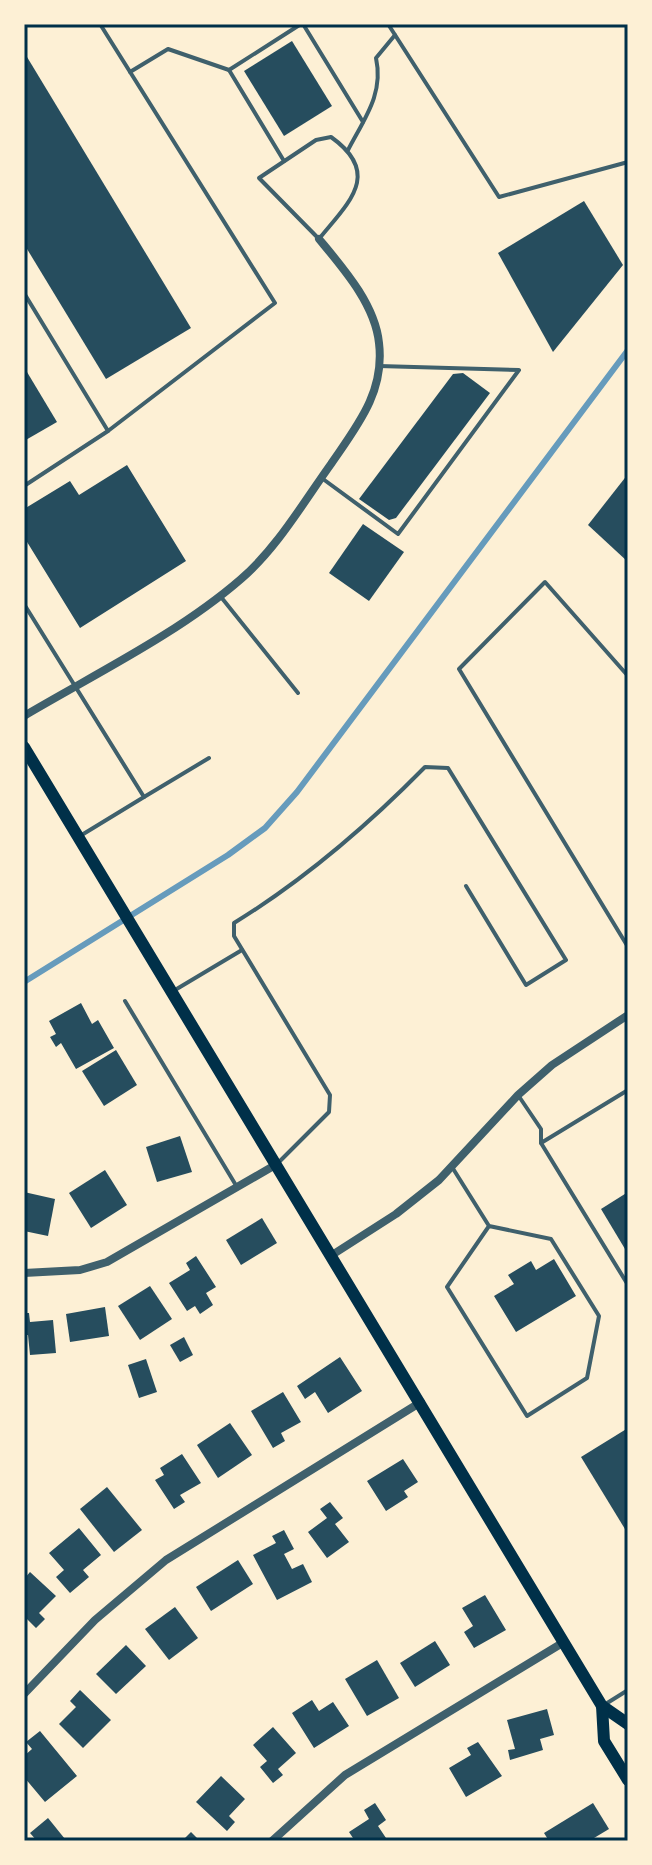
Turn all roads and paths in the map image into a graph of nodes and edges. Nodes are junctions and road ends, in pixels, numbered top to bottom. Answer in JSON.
{"nodes":[{"id":1,"x":100,"y":24,"type":"edge"},
{"id":2,"x":302,"y":24,"type":"edge"},
{"id":3,"x":388,"y":24,"type":"edge"},
{"id":4,"x":395,"y":35,"type":"junction"},
{"id":5,"x":229,"y":70,"type":"junction"},
{"id":6,"x":130,"y":72,"type":"junction"},
{"id":7,"x":363,"y":122,"type":"junction"},
{"id":8,"x":348,"y":150,"type":"junction"},
{"id":9,"x":284,"y":161,"type":"junction"},
{"id":10,"x":628,"y":162,"type":"edge"},
{"id":11,"x":319,"y":239,"type":"junction"},
{"id":12,"x":24,"y":293,"type":"edge"},
{"id":13,"x":379,"y":366,"type":"junction"},
{"id":14,"x":108,"y":431,"type":"junction"},
{"id":15,"x":321,"y":477,"type":"junction"},
{"id":16,"x":24,"y":486,"type":"edge"},
{"id":17,"x":220,"y":595,"type":"junction"},
{"id":18,"x":24,"y":604,"type":"edge"},
{"id":19,"x":628,"y":676,"type":"edge"},
{"id":20,"x":75,"y":685,"type":"junction"},
{"id":21,"x":298,"y":693,"type":"dead end"},
{"id":22,"x":24,"y":716,"type":"edge"},
{"id":23,"x":24,"y":747,"type":"edge"},
{"id":24,"x":209,"y":758,"type":"dead end"},
{"id":25,"x":144,"y":797,"type":"junction"},
{"id":26,"x":78,"y":837,"type":"junction"},
{"id":27,"x":466,"y":886,"type":"dead end"},
{"id":28,"x":628,"y":947,"type":"edge"},
{"id":29,"x":242,"y":950,"type":"junction"},
{"id":30,"x":173,"y":992,"type":"junction"},
{"id":31,"x":125,"y":1001,"type":"dead end"},
{"id":32,"x":628,"y":1015,"type":"edge"},
{"id":33,"x":628,"y":1090,"type":"edge"},
{"id":34,"x":518,"y":1095,"type":"junction"},
{"id":35,"x":541,"y":1143,"type":"junction"},
{"id":36,"x":277,"y":1164,"type":"junction"},
{"id":37,"x":452,"y":1167,"type":"junction"},
{"id":38,"x":237,"y":1187,"type":"junction"},
{"id":39,"x":489,"y":1226,"type":"junction"},
{"id":40,"x":332,"y":1255,"type":"junction"},
{"id":41,"x":24,"y":1273,"type":"edge"},
{"id":42,"x":628,"y":1285,"type":"edge"},
{"id":43,"x":421,"y":1402,"type":"junction"},
{"id":44,"x":564,"y":1642,"type":"junction"},
{"id":45,"x":628,"y":1690,"type":"edge"},
{"id":46,"x":24,"y":1694,"type":"edge"},
{"id":47,"x":602,"y":1706,"type":"junction"},
{"id":48,"x":628,"y":1724,"type":"edge"},
{"id":49,"x":628,"y":1780,"type":"edge"},
{"id":50,"x":272,"y":1841,"type":"edge"}],
"edges":[{"from":1,"to":6,"type":"lane"},
{"from":2,"to":5,"type":"lane"},
{"from":2,"to":7,"type":"lane"},
{"from":3,"to":4,"type":"lane"},
{"from":4,"to":7,"type":"lane"},
{"from":4,"to":10,"type":"lane"},
{"from":5,"to":6,"type":"lane"},
{"from":5,"to":9,"type":"lane"},
{"from":6,"to":14,"type":"lane"},
{"from":7,"to":8,"type":"lane"},
{"from":8,"to":9,"type":"lane"},
{"from":8,"to":11,"type":"lane"},
{"from":9,"to":11,"type":"lane"},
{"from":11,"to":13,"type":"street"},
{"from":12,"to":14,"type":"lane"},
{"from":13,"to":15,"type":"street"},
{"from":13,"to":15,"type":"lane"},
{"from":14,"to":16,"type":"lane"},
{"from":15,"to":17,"type":"street"},
{"from":17,"to":20,"type":"street"},
{"from":17,"to":21,"type":"lane"},
{"from":18,"to":20,"type":"lane"},
{"from":19,"to":28,"type":"lane"},
{"from":20,"to":22,"type":"street"},
{"from":20,"to":25,"type":"lane"},
{"from":23,"to":26,"type":"main road"},
{"from":24,"to":25,"type":"lane"},
{"from":25,"to":26,"type":"lane"},
{"from":26,"to":30,"type":"main road"},
{"from":27,"to":29,"type":"lane"},
{"from":29,"to":30,"type":"lane"},
{"from":29,"to":36,"type":"lane"},
{"from":30,"to":36,"type":"main road"},
{"from":31,"to":38,"type":"lane"},
{"from":32,"to":34,"type":"street"},
{"from":33,"to":35,"type":"lane"},
{"from":34,"to":35,"type":"lane"},
{"from":34,"to":37,"type":"street"},
{"from":35,"to":42,"type":"lane"},
{"from":36,"to":38,"type":"street"},
{"from":36,"to":40,"type":"main road"},
{"from":37,"to":39,"type":"lane"},
{"from":37,"to":40,"type":"street"},
{"from":38,"to":41,"type":"street"},
{"from":39,"to":39,"type":"lane"},
{"from":40,"to":43,"type":"main road"},
{"from":43,"to":44,"type":"main road"},
{"from":43,"to":46,"type":"street"},
{"from":44,"to":47,"type":"main road"},
{"from":44,"to":50,"type":"street"},
{"from":45,"to":47,"type":"lane"},
{"from":47,"to":48,"type":"main road"},
{"from":47,"to":49,"type":"main road"}]}
